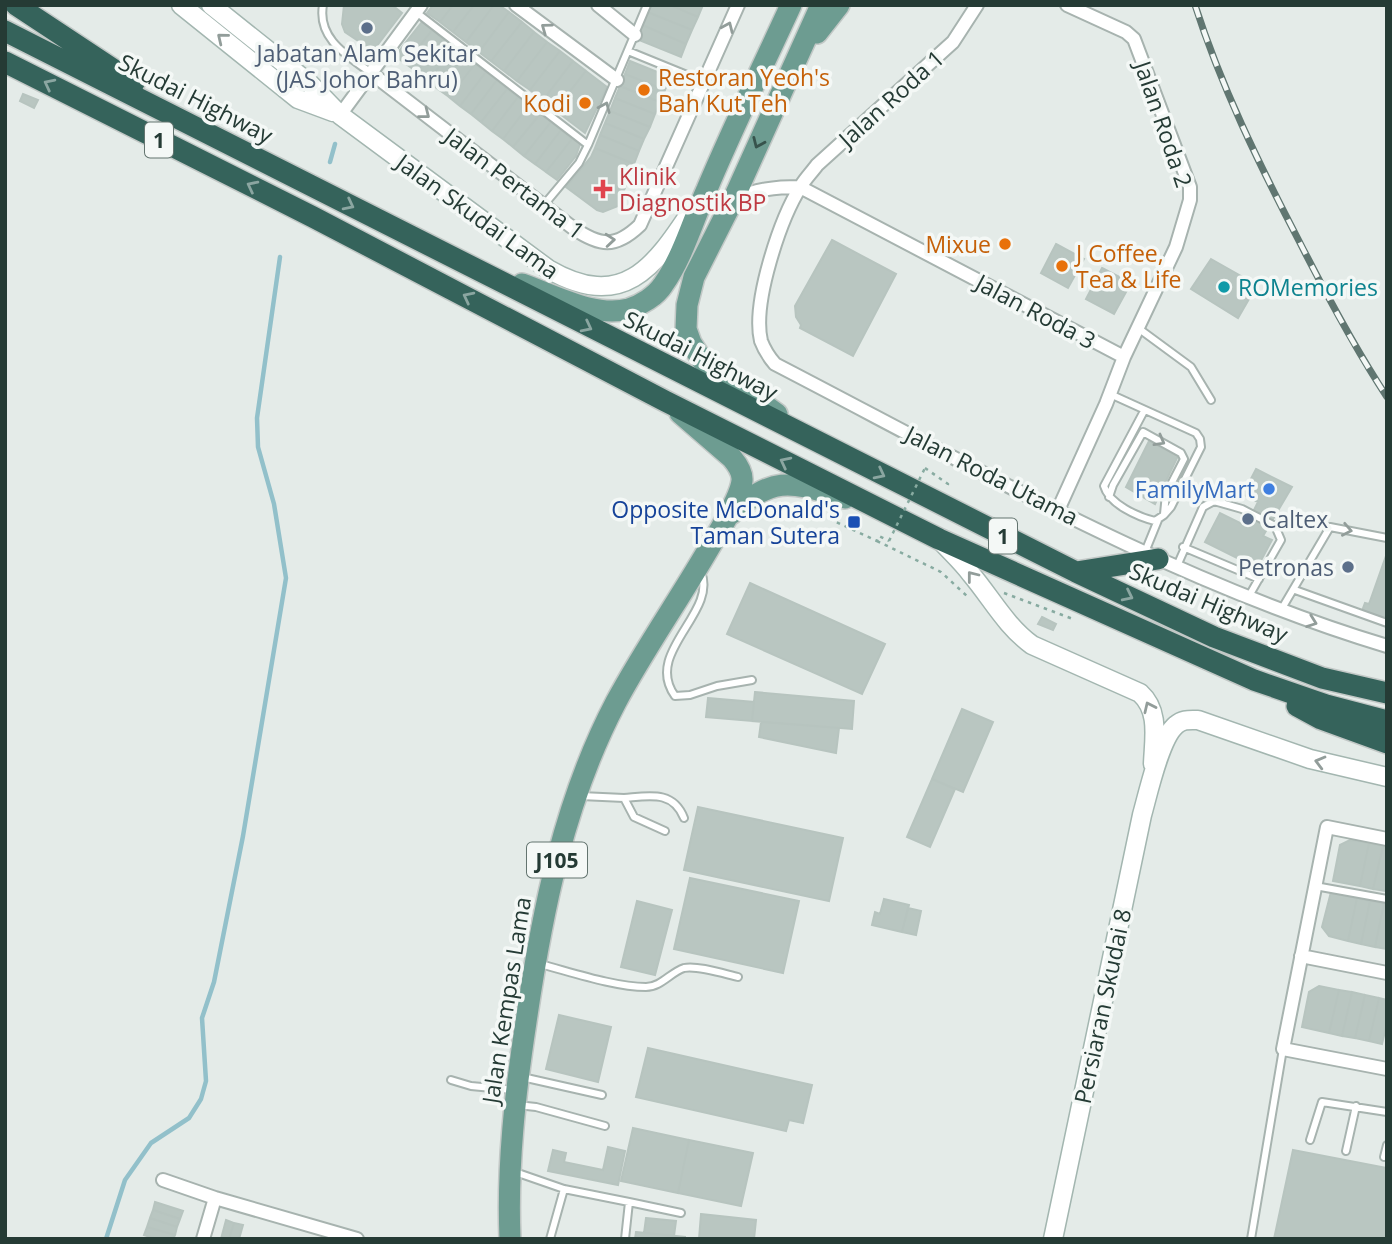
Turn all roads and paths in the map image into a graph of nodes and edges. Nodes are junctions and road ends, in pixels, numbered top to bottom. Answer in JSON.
{"nodes":[{"id":1,"x":16,"y":5,"type":"edge"},
{"id":2,"x":181,"y":5,"type":"edge"},
{"id":3,"x":211,"y":5,"type":"edge"},
{"id":4,"x":323,"y":5,"type":"edge"},
{"id":5,"x":516,"y":5,"type":"edge"},
{"id":6,"x":598,"y":5,"type":"edge"},
{"id":7,"x":647,"y":5,"type":"edge"},
{"id":8,"x":738,"y":5,"type":"edge"},
{"id":9,"x":791,"y":5,"type":"edge"},
{"id":10,"x":821,"y":5,"type":"edge"},
{"id":11,"x":839,"y":5,"type":"edge"},
{"id":12,"x":977,"y":5,"type":"edge"},
{"id":13,"x":1067,"y":5,"type":"edge"},
{"id":14,"x":419,"y":9,"type":"edge"},
{"id":15,"x":5,"y":31,"type":"edge"},
{"id":16,"x":635,"y":35,"type":"junction"},
{"id":17,"x":628,"y":51,"type":"junction"},
{"id":18,"x":796,"y":59,"type":"junction"},
{"id":19,"x":5,"y":62,"type":"edge"},
{"id":20,"x":371,"y":73,"type":"junction"},
{"id":21,"x":617,"y":80,"type":"junction"},
{"id":22,"x":704,"y":82,"type":"junction"},
{"id":23,"x":340,"y":115,"type":"junction"},
{"id":24,"x":212,"y":135,"type":"junction"},
{"id":25,"x":588,"y":145,"type":"junction"},
{"id":26,"x":708,"y":187,"type":"junction"},
{"id":27,"x":800,"y":187,"type":"junction"},
{"id":28,"x":733,"y":200,"type":"junction"},
{"id":29,"x":543,"y":206,"type":"junction"},
{"id":30,"x":460,"y":263,"type":"junction"},
{"id":31,"x":1138,"y":328,"type":"junction"},
{"id":32,"x":1124,"y":357,"type":"junction"},
{"id":33,"x":1110,"y":394,"type":"junction"},
{"id":34,"x":1211,"y":400,"type":"dead end"},
{"id":35,"x":665,"y":401,"type":"junction"},
{"id":36,"x":1144,"y":411,"type":"junction"},
{"id":37,"x":819,"y":444,"type":"junction"},
{"id":38,"x":948,"y":484,"type":"dead end"},
{"id":39,"x":750,"y":497,"type":"junction"},
{"id":40,"x":1109,"y":497,"type":"junction"},
{"id":41,"x":867,"y":504,"type":"junction"},
{"id":42,"x":1058,"y":510,"type":"junction"},
{"id":43,"x":1162,"y":517,"type":"junction"},
{"id":44,"x":727,"y":518,"type":"junction"},
{"id":45,"x":1387,"y":538,"type":"edge"},
{"id":46,"x":939,"y":539,"type":"junction"},
{"id":47,"x":877,"y":541,"type":"junction"},
{"id":48,"x":1183,"y":547,"type":"junction"},
{"id":49,"x":1160,"y":559,"type":"junction"},
{"id":50,"x":698,"y":567,"type":"junction"},
{"id":51,"x":1076,"y":572,"type":"junction"},
{"id":52,"x":1259,"y":579,"type":"junction"},
{"id":53,"x":1295,"y":590,"type":"junction"},
{"id":54,"x":1248,"y":598,"type":"junction"},
{"id":55,"x":976,"y":604,"type":"dead end"},
{"id":56,"x":1281,"y":610,"type":"junction"},
{"id":57,"x":1387,"y":622,"type":"edge"},
{"id":58,"x":1387,"y":646,"type":"edge"},
{"id":59,"x":752,"y":680,"type":"dead end"},
{"id":60,"x":1254,"y":680,"type":"junction"},
{"id":61,"x":1387,"y":692,"type":"edge"},
{"id":62,"x":1387,"y":721,"type":"edge"},
{"id":63,"x":1387,"y":743,"type":"edge"},
{"id":64,"x":1153,"y":774,"type":"junction"},
{"id":65,"x":1387,"y":778,"type":"edge"},
{"id":66,"x":576,"y":796,"type":"junction"},
{"id":67,"x":624,"y":797,"type":"junction"},
{"id":68,"x":684,"y":818,"type":"dead end"},
{"id":69,"x":665,"y":831,"type":"dead end"},
{"id":70,"x":1387,"y":839,"type":"edge"},
{"id":71,"x":1315,"y":886,"type":"junction"},
{"id":72,"x":1387,"y":900,"type":"edge"},
{"id":73,"x":1301,"y":956,"type":"junction"},
{"id":74,"x":535,"y":963,"type":"junction"},
{"id":75,"x":1387,"y":973,"type":"edge"},
{"id":76,"x":738,"y":977,"type":"dead end"},
{"id":77,"x":1283,"y":1049,"type":"junction"},
{"id":78,"x":1387,"y":1069,"type":"edge"},
{"id":79,"x":451,"y":1080,"type":"dead end"},
{"id":80,"x":516,"y":1090,"type":"junction"},
{"id":81,"x":602,"y":1095,"type":"dead end"},
{"id":82,"x":1356,"y":1107,"type":"junction"},
{"id":83,"x":1387,"y":1112,"type":"edge"},
{"id":84,"x":605,"y":1126,"type":"dead end"},
{"id":85,"x":1310,"y":1140,"type":"dead end"},
{"id":86,"x":1387,"y":1145,"type":"edge"},
{"id":87,"x":1346,"y":1151,"type":"dead end"},
{"id":88,"x":1384,"y":1157,"type":"dead end"},
{"id":89,"x":511,"y":1171,"type":"junction"},
{"id":90,"x":163,"y":1180,"type":"dead end"},
{"id":91,"x":564,"y":1189,"type":"junction"},
{"id":92,"x":215,"y":1198,"type":"junction"},
{"id":93,"x":629,"y":1202,"type":"junction"},
{"id":94,"x":681,"y":1213,"type":"dead end"},
{"id":95,"x":335,"y":1236,"type":"edge"},
{"id":96,"x":203,"y":1239,"type":"edge"},
{"id":97,"x":357,"y":1239,"type":"edge"},
{"id":98,"x":510,"y":1239,"type":"edge"},
{"id":99,"x":551,"y":1239,"type":"edge"},
{"id":100,"x":625,"y":1239,"type":"edge"},
{"id":101,"x":1053,"y":1239,"type":"edge"},
{"id":102,"x":1251,"y":1239,"type":"edge"}],
"edges":[{"from":1,"to":24,"type":"highway"},
{"from":23,"to":2,"type":"street","name":"Jalan Skudai Lama","one_way":true},
{"from":3,"to":23,"type":"street","name":"Jalan Skudai Lama"},
{"from":4,"to":20,"type":"lane"},
{"from":21,"to":5,"type":"street","one_way":true},
{"from":6,"to":16,"type":"street"},
{"from":7,"to":16,"type":"lane"},
{"from":22,"to":8,"type":"street","name":"Jalan Pertama 1","one_way":true},
{"from":9,"to":26,"type":"main road"},
{"from":10,"to":18,"type":"main road"},
{"from":11,"to":18,"type":"main road"},
{"from":12,"to":27,"type":"street","name":"Jalan Roda 1"},
{"from":13,"to":31,"type":"street","name":"Jalan Roda 2"},
{"from":14,"to":20,"type":"street"},
{"from":14,"to":25,"type":"lane"},
{"from":15,"to":24,"type":"highway","name":"Skudai Highway","number":"1"},
{"from":16,"to":17,"type":"lane"},
{"from":17,"to":21,"type":"lane"},
{"from":17,"to":22,"type":"lane"},
{"from":18,"to":28,"type":"main road","one_way":true},
{"from":35,"to":19,"type":"highway","number":"1","one_way":true},
{"from":20,"to":23,"type":"street"},
{"from":20,"to":29,"type":"street","name":"Jalan Pertama 1","one_way":true},
{"from":25,"to":21,"type":"lane","one_way":true},
{"from":29,"to":22,"type":"street","name":"Jalan Pertama 1","one_way":true},
{"from":23,"to":26,"type":"street","name":"Jalan Skudai Lama"},
{"from":24,"to":30,"type":"highway","name":"Skudai Highway","number":"1","one_way":true},
{"from":25,"to":29,"type":"lane"},
{"from":26,"to":30,"type":"main road"},
{"from":27,"to":28,"type":"street"},
{"from":27,"to":32,"type":"street","name":"Jalan Roda 3"},
{"from":27,"to":42,"type":"street","name":"Jalan Roda Utama"},
{"from":28,"to":37,"type":"main road"},
{"from":30,"to":37,"type":"highway","name":"Skudai Highway","number":"1","one_way":true},
{"from":31,"to":32,"type":"street","name":"Jalan Roda 2"},
{"from":31,"to":34,"type":"lane"},
{"from":32,"to":33,"type":"street","name":"Jalan Roda 2"},
{"from":33,"to":36,"type":"lane"},
{"from":33,"to":42,"type":"street","name":"Jalan Roda 2"},
{"from":41,"to":35,"type":"highway","number":"1","one_way":true},
{"from":35,"to":44,"type":"main road","name":"Jalan Kempas Lama","number":"J105"},
{"from":36,"to":40,"type":"lane"},
{"from":36,"to":43,"type":"lane"},
{"from":37,"to":51,"type":"highway","name":"Skudai Highway","number":"1","one_way":true},
{"from":38,"to":47,"type":"path","bridge":true},
{"from":39,"to":41,"type":"main road","name":"Jalan Kempas Lama","number":"J105"},
{"from":39,"to":44,"type":"main road","name":"Jalan Kempas Lama","number":"J105"},
{"from":39,"to":47,"type":"path"},
{"from":40,"to":43,"type":"lane"},
{"from":40,"to":43,"type":"lane","one_way":true},
{"from":41,"to":46,"type":"highway","number":"1"},
{"from":42,"to":49,"type":"street","name":"Jalan Roda Utama"},
{"from":43,"to":49,"type":"lane"},
{"from":44,"to":50,"type":"main road","name":"Jalan Kempas Lama","number":"J105"},
{"from":53,"to":45,"type":"lane","one_way":true},
{"from":46,"to":60,"type":"highway","number":"1"},
{"from":64,"to":46,"type":"street","one_way":true},
{"from":47,"to":55,"type":"path"},
{"from":48,"to":49,"type":"lane"},
{"from":48,"to":52,"type":"lane"},
{"from":48,"to":52,"type":"lane"},
{"from":49,"to":51,"type":"highway"},
{"from":49,"to":54,"type":"street","name":"Jalan Roda Utama"},
{"from":50,"to":59,"type":"lane"},
{"from":50,"to":66,"type":"main road","name":"Jalan Kempas Lama","number":"J105"},
{"from":51,"to":61,"type":"highway","name":"Skudai Highway","number":"1","one_way":true},
{"from":52,"to":54,"type":"lane"},
{"from":53,"to":56,"type":"lane"},
{"from":53,"to":57,"type":"lane"},
{"from":54,"to":56,"type":"street","name":"Jalan Roda Utama"},
{"from":56,"to":58,"type":"street","name":"Jalan Roda Utama","one_way":true},
{"from":60,"to":62,"type":"highway","number":"1"},
{"from":60,"to":63,"type":"highway"},
{"from":65,"to":64,"type":"street","one_way":true},
{"from":64,"to":101,"type":"street","name":"Persiaran Skudai 8"},
{"from":66,"to":67,"type":"lane"},
{"from":66,"to":74,"type":"main road","name":"Jalan Kempas Lama","number":"J105"},
{"from":67,"to":68,"type":"lane"},
{"from":67,"to":69,"type":"lane"},
{"from":70,"to":71,"type":"street"},
{"from":71,"to":72,"type":"lane"},
{"from":71,"to":73,"type":"street"},
{"from":73,"to":75,"type":"street"},
{"from":73,"to":77,"type":"street"},
{"from":74,"to":76,"type":"lane"},
{"from":74,"to":80,"type":"main road","name":"Jalan Kempas Lama","number":"J105"},
{"from":77,"to":78,"type":"street"},
{"from":77,"to":102,"type":"lane"},
{"from":79,"to":80,"type":"lane"},
{"from":80,"to":81,"type":"lane"},
{"from":80,"to":84,"type":"lane"},
{"from":80,"to":89,"type":"main road","name":"Jalan Kempas Lama","number":"J105"},
{"from":82,"to":83,"type":"lane"},
{"from":82,"to":85,"type":"lane"},
{"from":82,"to":87,"type":"lane"},
{"from":86,"to":88,"type":"lane"},
{"from":89,"to":91,"type":"lane"},
{"from":89,"to":98,"type":"main road","name":"Jalan Kempas Lama","number":"J105"},
{"from":90,"to":92,"type":"street"},
{"from":91,"to":93,"type":"lane"},
{"from":91,"to":99,"type":"lane"},
{"from":92,"to":95,"type":"street"},
{"from":92,"to":96,"type":"street"},
{"from":93,"to":94,"type":"lane"},
{"from":93,"to":100,"type":"lane"},
{"from":95,"to":97,"type":"street"}]}
